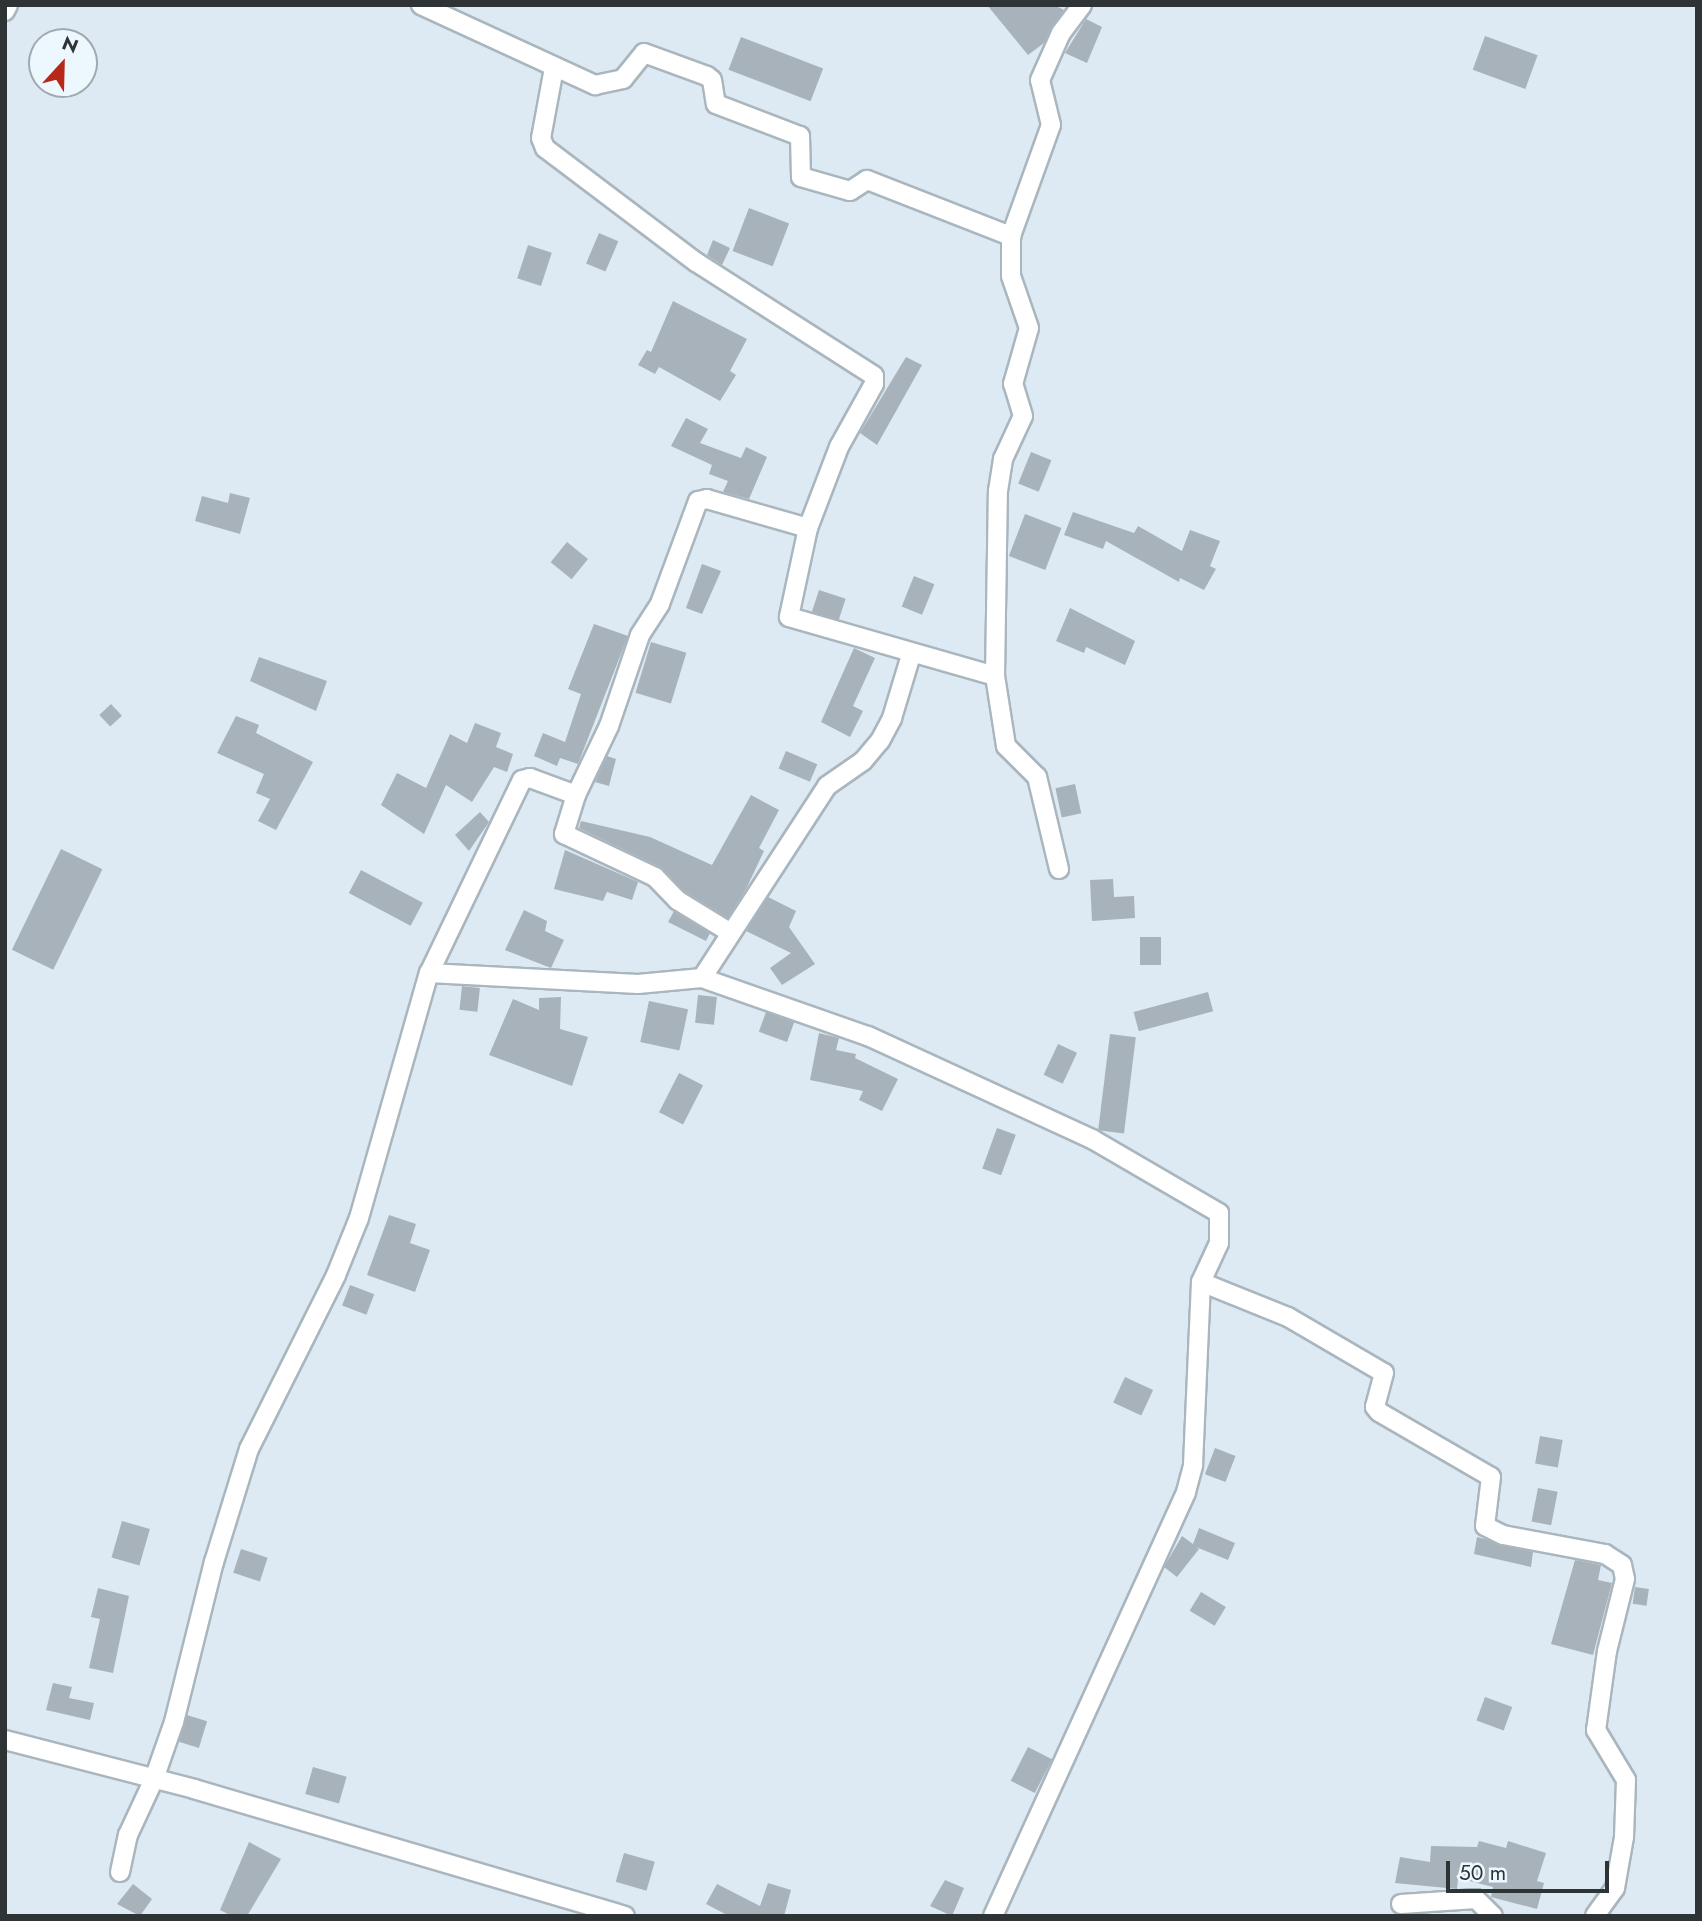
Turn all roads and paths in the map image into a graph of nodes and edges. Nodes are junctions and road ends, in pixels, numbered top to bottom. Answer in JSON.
{"nodes":[{"id":1,"x":8,"y":5,"type":"edge"},
{"id":2,"x":421,"y":5,"type":"edge"},
{"id":3,"x":1082,"y":5,"type":"edge"},
{"id":4,"x":5,"y":11,"type":"edge"},
{"id":5,"x":554,"y":68,"type":"junction"},
{"id":6,"x":1012,"y":236,"type":"junction"},
{"id":7,"x":807,"y":528,"type":"junction"},
{"id":8,"x":911,"y":655,"type":"junction"},
{"id":9,"x":995,"y":676,"type":"junction"},
{"id":10,"x":576,"y":795,"type":"junction"},
{"id":11,"x":1059,"y":869,"type":"dead end"},
{"id":12,"x":731,"y":933,"type":"junction"},
{"id":13,"x":429,"y":972,"type":"junction"},
{"id":14,"x":702,"y":978,"type":"junction"},
{"id":15,"x":1201,"y":1282,"type":"junction"},
{"id":16,"x":5,"y":1740,"type":"edge"},
{"id":17,"x":154,"y":1779,"type":"junction"},
{"id":18,"x":120,"y":1872,"type":"dead end"},
{"id":19,"x":1401,"y":1904,"type":"dead end"},
{"id":20,"x":625,"y":1916,"type":"edge"},
{"id":21,"x":993,"y":1916,"type":"edge"},
{"id":22,"x":1493,"y":1916,"type":"edge"},
{"id":23,"x":1595,"y":1916,"type":"edge"}],
"edges":[{"from":1,"to":4,"type":"street"},
{"from":2,"to":5,"type":"street"},
{"from":3,"to":6,"type":"street"},
{"from":5,"to":6,"type":"street"},
{"from":5,"to":7,"type":"street"},
{"from":6,"to":9,"type":"street"},
{"from":7,"to":8,"type":"street"},
{"from":7,"to":10,"type":"street"},
{"from":8,"to":9,"type":"street"},
{"from":8,"to":12,"type":"street"},
{"from":9,"to":11,"type":"street"},
{"from":10,"to":12,"type":"street"},
{"from":10,"to":13,"type":"street"},
{"from":12,"to":14,"type":"street"},
{"from":13,"to":14,"type":"street"},
{"from":13,"to":17,"type":"street"},
{"from":14,"to":15,"type":"street"},
{"from":15,"to":21,"type":"street"},
{"from":15,"to":23,"type":"street"},
{"from":16,"to":17,"type":"street"},
{"from":17,"to":18,"type":"street"},
{"from":17,"to":20,"type":"street"},
{"from":19,"to":22,"type":"street"}]}
